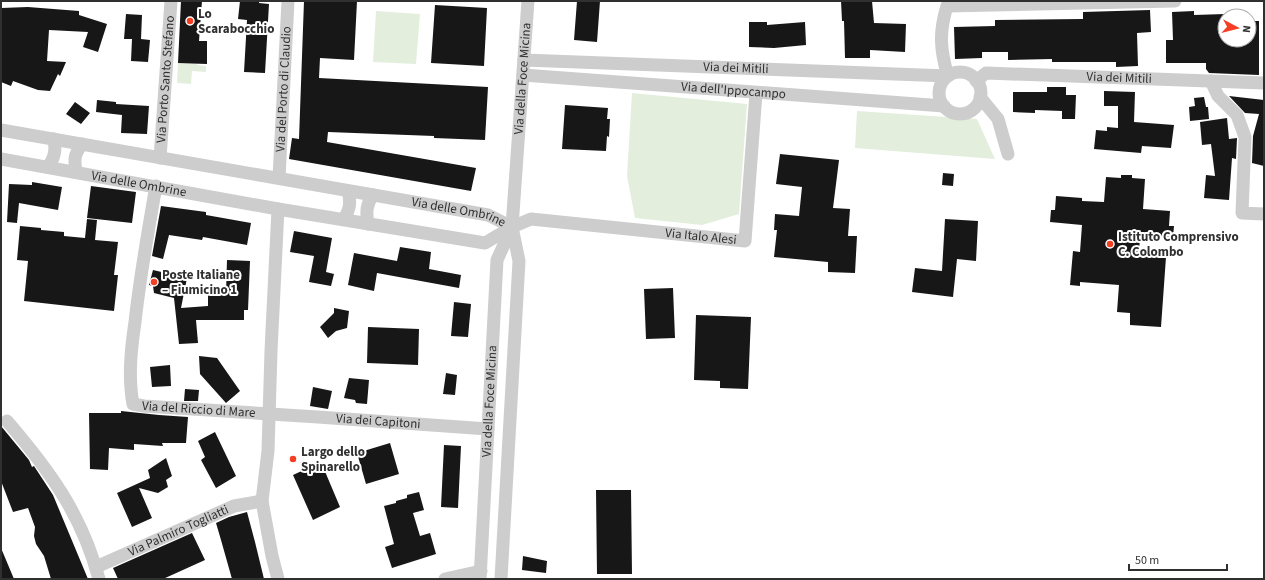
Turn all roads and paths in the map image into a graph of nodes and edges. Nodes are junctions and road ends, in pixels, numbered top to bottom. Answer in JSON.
{"nodes":[{"id":1,"x":171,"y":1,"type":"edge"},
{"id":2,"x":288,"y":1,"type":"edge"},
{"id":3,"x":528,"y":1,"type":"edge"},
{"id":4,"x":1175,"y":1,"type":"edge"},
{"id":5,"x":524,"y":60,"type":"junction"},
{"id":6,"x":523,"y":75,"type":"junction"},
{"id":7,"x":948,"y":76,"type":"junction"},
{"id":8,"x":976,"y":81,"type":"junction"},
{"id":9,"x":1211,"y":82,"type":"junction"},
{"id":10,"x":1264,"y":83,"type":"edge"},
{"id":11,"x":756,"y":93,"type":"junction"},
{"id":12,"x":980,"y":98,"type":"junction"},
{"id":13,"x":944,"y":106,"type":"junction"},
{"id":14,"x":1,"y":130,"type":"edge"},
{"id":15,"x":54,"y":139,"type":"junction"},
{"id":16,"x":82,"y":144,"type":"junction"},
{"id":17,"x":1008,"y":154,"type":"dead end"},
{"id":18,"x":160,"y":158,"type":"junction"},
{"id":19,"x":1,"y":159,"type":"edge"},
{"id":20,"x":48,"y":167,"type":"junction"},
{"id":21,"x":76,"y":172,"type":"junction"},
{"id":22,"x":279,"y":178,"type":"junction"},
{"id":23,"x":156,"y":186,"type":"junction"},
{"id":24,"x":348,"y":191,"type":"junction"},
{"id":25,"x":373,"y":195,"type":"junction"},
{"id":26,"x":278,"y":209,"type":"junction"},
{"id":27,"x":1264,"y":214,"type":"edge"},
{"id":28,"x":344,"y":220,"type":"junction"},
{"id":29,"x":368,"y":224,"type":"junction"},
{"id":30,"x":512,"y":228,"type":"junction"},
{"id":31,"x":268,"y":414,"type":"junction"},
{"id":32,"x":7,"y":421,"type":"dead end"},
{"id":33,"x":488,"y":429,"type":"junction"},
{"id":34,"x":262,"y":501,"type":"junction"},
{"id":35,"x":97,"y":573,"type":"edge"},
{"id":36,"x":480,"y":575,"type":"edge"},
{"id":37,"x":278,"y":579,"type":"edge"},
{"id":38,"x":445,"y":579,"type":"edge"},
{"id":39,"x":500,"y":579,"type":"edge"}],
"edges":[{"from":1,"to":18,"type":"street","name":"Via Porto Santo Stefano"},
{"from":2,"to":22,"type":"street","name":"Via del Porto di Claudio"},
{"from":3,"to":5,"type":"street","name":"Via della Foce Micina"},
{"from":4,"to":7,"type":"street"},
{"from":5,"to":6,"type":"street","name":"Via della Foce Micina"},
{"from":5,"to":7,"type":"street","name":"Via dei Mitili"},
{"from":6,"to":11,"type":"street","name":"Via dell'Ippocampo"},
{"from":6,"to":30,"type":"street","name":"Via della Foce Micina"},
{"from":7,"to":8,"type":"street"},
{"from":7,"to":13,"type":"street"},
{"from":8,"to":9,"type":"street","name":"Via dei Mitili"},
{"from":8,"to":12,"type":"street"},
{"from":9,"to":10,"type":"street","name":"Via dei Mitili"},
{"from":9,"to":27,"type":"street"},
{"from":11,"to":13,"type":"street","name":"Via dell'Ippocampo"},
{"from":11,"to":30,"type":"street","name":"Via Italo Alesi"},
{"from":12,"to":13,"type":"street"},
{"from":12,"to":17,"type":"street"},
{"from":14,"to":15,"type":"street","name":"Via delle Ombrine"},
{"from":15,"to":16,"type":"street","name":"Via delle Ombrine"},
{"from":15,"to":20,"type":"street"},
{"from":16,"to":18,"type":"street","name":"Via delle Ombrine"},
{"from":16,"to":21,"type":"street","name":"Via delle Ombrine"},
{"from":18,"to":22,"type":"street","name":"Via delle Ombrine"},
{"from":19,"to":20,"type":"street","name":"Via delle Ombrine"},
{"from":20,"to":21,"type":"street","name":"Via delle Ombrine"},
{"from":21,"to":23,"type":"street","name":"Via delle Ombrine"},
{"from":22,"to":24,"type":"street","name":"Via delle Ombrine"},
{"from":23,"to":26,"type":"street","name":"Via delle Ombrine"},
{"from":23,"to":31,"type":"street","name":"Via del Riccio di Mare"},
{"from":24,"to":25,"type":"street","name":"Via delle Ombrine"},
{"from":24,"to":28,"type":"street"},
{"from":25,"to":29,"type":"street"},
{"from":25,"to":30,"type":"street","name":"Via delle Ombrine"},
{"from":26,"to":28,"type":"street","name":"Via delle Ombrine"},
{"from":26,"to":31,"type":"street"},
{"from":28,"to":29,"type":"street","name":"Via delle Ombrine"},
{"from":29,"to":30,"type":"street","name":"Via delle Ombrine"},
{"from":30,"to":33,"type":"street","name":"Via della Foce Micina"},
{"from":30,"to":39,"type":"street","name":"Via della Foce Micina"},
{"from":31,"to":33,"type":"street","name":"Via dei Capitoni"},
{"from":31,"to":34,"type":"street"},
{"from":32,"to":35,"type":"street"},
{"from":33,"to":36,"type":"street","name":"Via della Foce Micina"},
{"from":34,"to":35,"type":"street","name":"Via Palmiro Togliatti"},
{"from":34,"to":37,"type":"street"},
{"from":36,"to":38,"type":"street"}]}
